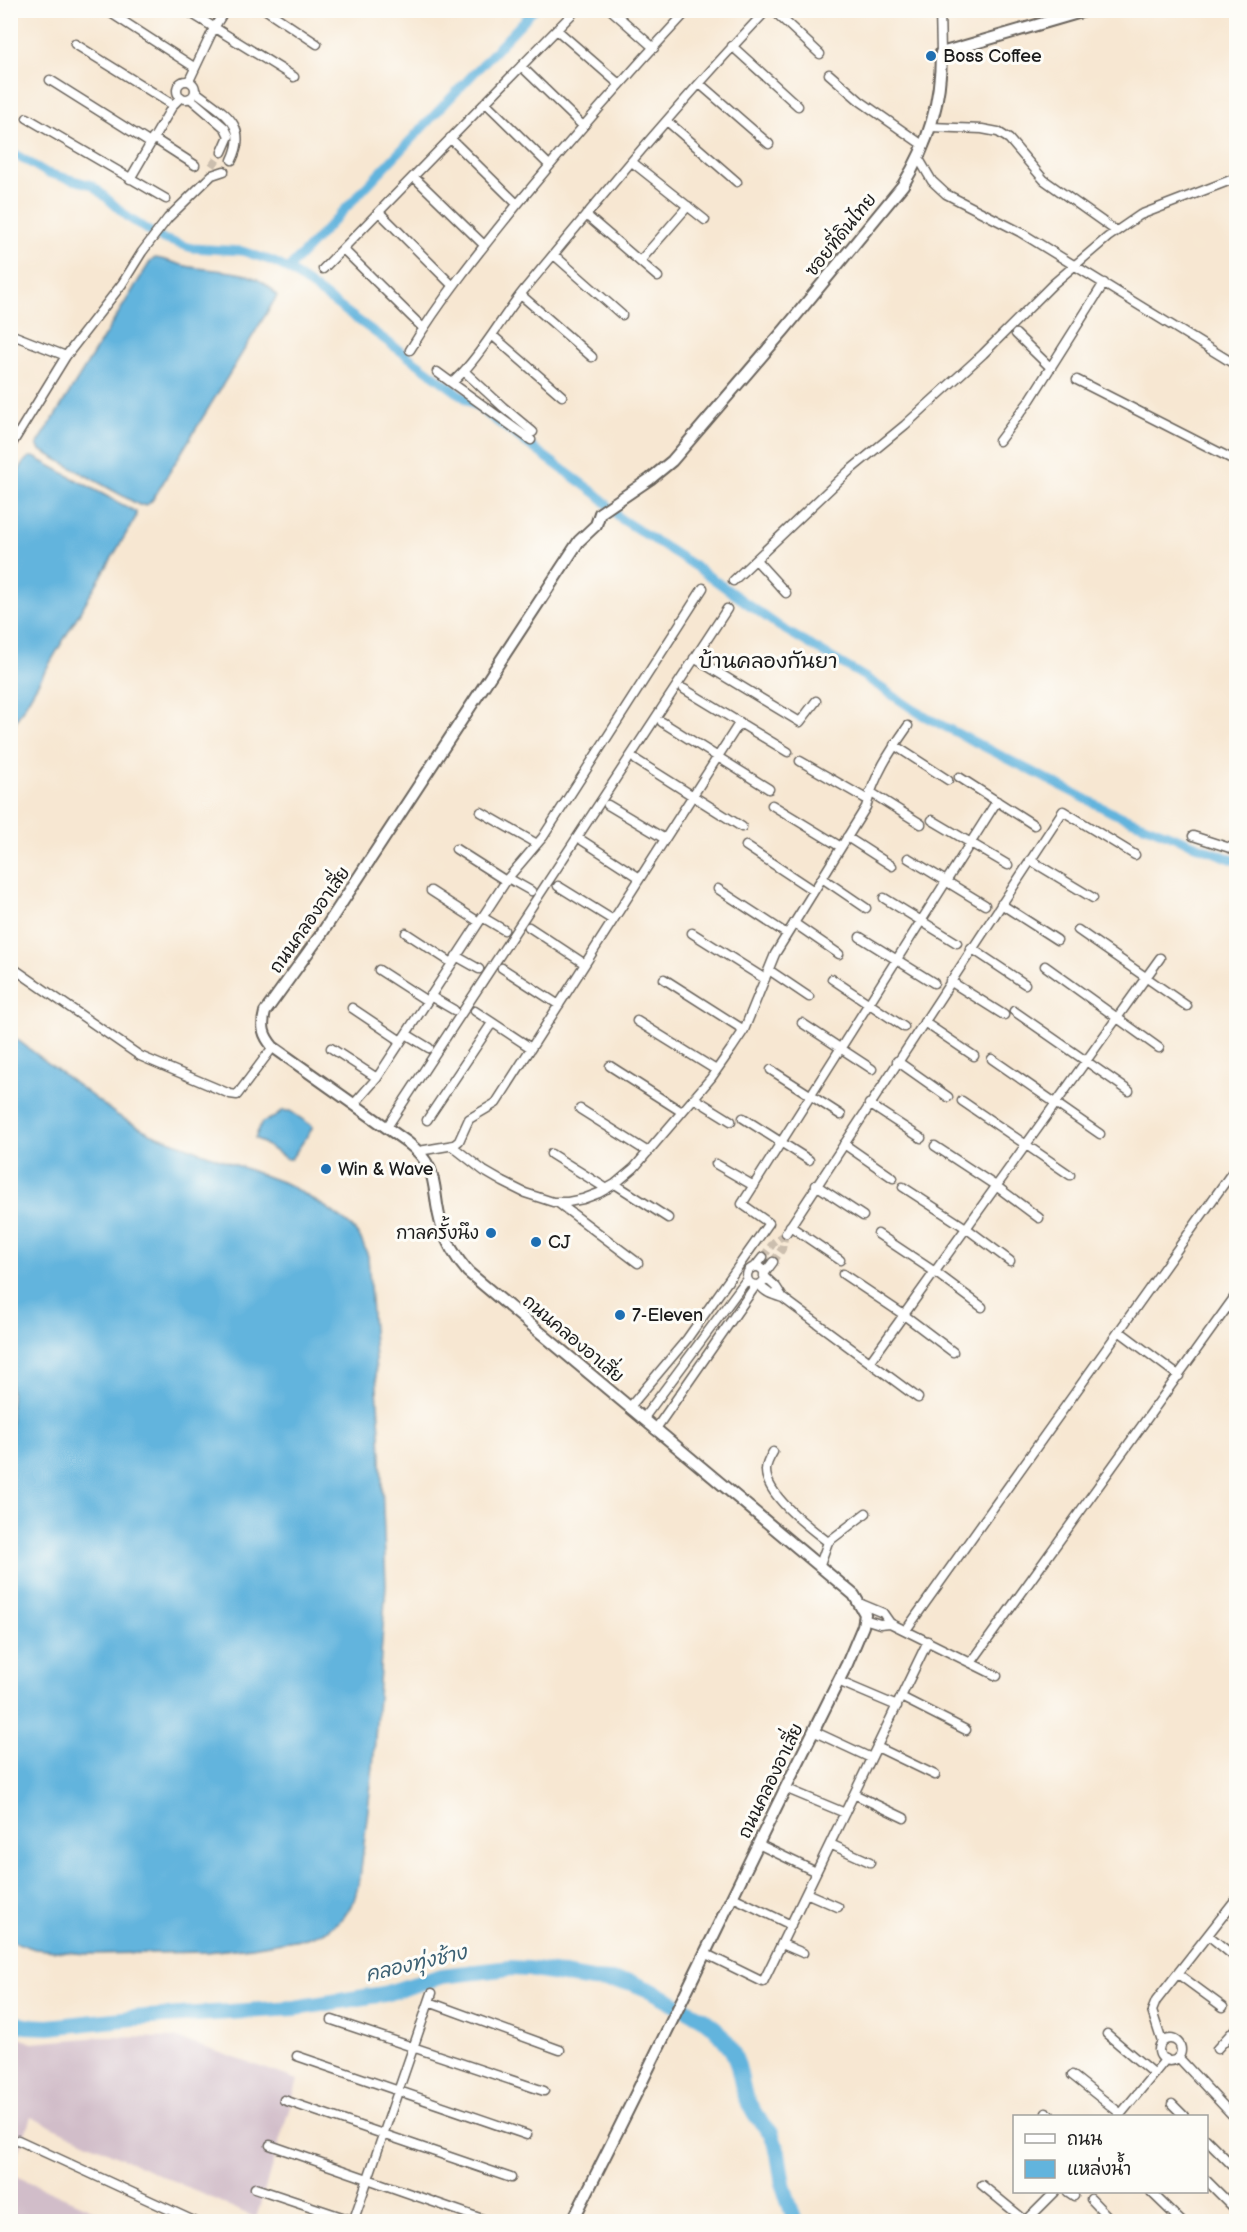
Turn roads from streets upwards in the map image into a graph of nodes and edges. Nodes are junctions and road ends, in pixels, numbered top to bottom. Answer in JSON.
{"nodes":[{"id":1,"x":106,"y":10,"type":"edge"},
{"id":2,"x":186,"y":10,"type":"edge"},
{"id":3,"x":225,"y":10,"type":"edge"},
{"id":4,"x":266,"y":10,"type":"edge"},
{"id":5,"x":576,"y":10,"type":"edge"},
{"id":6,"x":611,"y":10,"type":"edge"},
{"id":7,"x":766,"y":10,"type":"edge"},
{"id":8,"x":773,"y":10,"type":"edge"},
{"id":9,"x":940,"y":10,"type":"edge"},
{"id":10,"x":1088,"y":10,"type":"edge"},
{"id":11,"x":686,"y":11,"type":"edge"},
{"id":12,"x":214,"y":28,"type":"junction"},
{"id":13,"x":557,"y":30,"type":"junction"},
{"id":14,"x":75,"y":44,"type":"dead end"},
{"id":15,"x":317,"y":44,"type":"dead end"},
{"id":16,"x":732,"y":46,"type":"junction"},
{"id":17,"x":654,"y":48,"type":"junction"},
{"id":18,"x":941,"y":53,"type":"junction"},
{"id":19,"x":820,"y":54,"type":"dead end"},
{"id":20,"x":521,"y":66,"type":"junction"},
{"id":21,"x":194,"y":67,"type":"junction"},
{"id":22,"x":829,"y":74,"type":"dead end"},
{"id":23,"x":294,"y":77,"type":"dead end"},
{"id":24,"x":50,"y":80,"type":"dead end"},
{"id":25,"x":189,"y":81,"type":"junction"},
{"id":26,"x":619,"y":84,"type":"junction"},
{"id":27,"x":700,"y":84,"type":"junction"},
{"id":28,"x":188,"y":95,"type":"junction"},
{"id":29,"x":485,"y":102,"type":"junction"},
{"id":30,"x":173,"y":105,"type":"junction"},
{"id":31,"x":798,"y":106,"type":"dead end"},
{"id":32,"x":27,"y":117,"type":"dead end"},
{"id":33,"x":667,"y":121,"type":"junction"},
{"id":34,"x":583,"y":126,"type":"junction"},
{"id":35,"x":930,"y":127,"type":"junction"},
{"id":36,"x":450,"y":138,"type":"junction"},
{"id":37,"x":152,"y":140,"type":"junction"},
{"id":38,"x":769,"y":144,"type":"dead end"},
{"id":39,"x":924,"y":146,"type":"junction"},
{"id":40,"x":222,"y":152,"type":"tunnel mouth"},
{"id":41,"x":919,"y":159,"type":"junction"},
{"id":42,"x":232,"y":160,"type":"dead end"},
{"id":43,"x":632,"y":162,"type":"junction"},
{"id":44,"x":195,"y":165,"type":"dead end"},
{"id":45,"x":549,"y":165,"type":"junction"},
{"id":46,"x":224,"y":171,"type":"dead end"},
{"id":47,"x":414,"y":177,"type":"junction"},
{"id":48,"x":1236,"y":178,"type":"edge"},
{"id":49,"x":130,"y":179,"type":"junction"},
{"id":50,"x":737,"y":182,"type":"dead end"},
{"id":51,"x":166,"y":199,"type":"dead end"},
{"id":52,"x":517,"y":204,"type":"junction"},
{"id":53,"x":688,"y":206,"type":"junction"},
{"id":54,"x":379,"y":212,"type":"junction"},
{"id":55,"x":586,"y":215,"type":"junction"},
{"id":56,"x":705,"y":220,"type":"dead end"},
{"id":57,"x":1116,"y":231,"type":"junction"},
{"id":58,"x":484,"y":245,"type":"junction"},
{"id":59,"x":343,"y":249,"type":"junction"},
{"id":60,"x":554,"y":255,"type":"junction"},
{"id":61,"x":640,"y":261,"type":"junction"},
{"id":62,"x":1075,"y":265,"type":"junction"},
{"id":63,"x":324,"y":269,"type":"dead end"},
{"id":64,"x":658,"y":277,"type":"dead end"},
{"id":65,"x":1104,"y":283,"type":"junction"},
{"id":66,"x":452,"y":285,"type":"junction"},
{"id":67,"x":521,"y":295,"type":"junction"},
{"id":68,"x":622,"y":315,"type":"dead end"},
{"id":69,"x":423,"y":328,"type":"junction"},
{"id":70,"x":10,"y":334,"type":"edge"},
{"id":71,"x":1016,"y":334,"type":"dead end"},
{"id":72,"x":492,"y":336,"type":"junction"},
{"id":73,"x":410,"y":350,"type":"dead end"},
{"id":74,"x":66,"y":356,"type":"junction"},
{"id":75,"x":592,"y":357,"type":"dead end"},
{"id":76,"x":1236,"y":365,"type":"edge"},
{"id":77,"x":1051,"y":368,"type":"junction"},
{"id":78,"x":464,"y":371,"type":"junction"},
{"id":79,"x":437,"y":372,"type":"dead end"},
{"id":80,"x":1077,"y":380,"type":"dead end"},
{"id":81,"x":452,"y":383,"type":"junction"},
{"id":82,"x":562,"y":396,"type":"dead end"},
{"id":83,"x":999,"y":441,"type":"dead end"},
{"id":84,"x":10,"y":447,"type":"edge"},
{"id":85,"x":1236,"y":460,"type":"edge"},
{"id":86,"x":600,"y":513,"type":"joint"},
{"id":87,"x":756,"y":560,"type":"junction"},
{"id":88,"x":733,"y":581,"type":"dead end"},
{"id":89,"x":703,"y":588,"type":"dead end"},
{"id":90,"x":786,"y":593,"type":"dead end"},
{"id":91,"x":727,"y":609,"type":"dead end"},
{"id":92,"x":694,"y":658,"type":"junction"},
{"id":93,"x":684,"y":688,"type":"dead end"},
{"id":94,"x":816,"y":701,"type":"dead end"},
{"id":95,"x":662,"y":722,"type":"dead end"},
{"id":96,"x":740,"y":722,"type":"junction"},
{"id":97,"x":908,"y":726,"type":"dead end"},
{"id":98,"x":894,"y":745,"type":"junction"},
{"id":99,"x":788,"y":752,"type":"dead end"},
{"id":100,"x":718,"y":756,"type":"junction"},
{"id":101,"x":636,"y":760,"type":"dead end"},
{"id":102,"x":800,"y":761,"type":"dead end"},
{"id":103,"x":959,"y":777,"type":"dead end"},
{"id":104,"x":948,"y":780,"type":"dead end"},
{"id":105,"x":769,"y":789,"type":"dead end"},
{"id":106,"x":694,"y":795,"type":"junction"},
{"id":107,"x":869,"y":796,"type":"junction"},
{"id":108,"x":997,"y":801,"type":"junction"},
{"id":109,"x":608,"y":805,"type":"dead end"},
{"id":110,"x":772,"y":805,"type":"dead end"},
{"id":111,"x":481,"y":812,"type":"dead end"},
{"id":112,"x":932,"y":820,"type":"dead end"},
{"id":113,"x":921,"y":824,"type":"dead end"},
{"id":114,"x":1034,"y":825,"type":"dead end"},
{"id":115,"x":742,"y":827,"type":"dead end"},
{"id":116,"x":1193,"y":836,"type":"dead end"},
{"id":117,"x":847,"y":837,"type":"junction"},
{"id":118,"x":665,"y":839,"type":"junction"},
{"id":119,"x":583,"y":841,"type":"dead end"},
{"id":120,"x":972,"y":843,"type":"junction"},
{"id":121,"x":537,"y":844,"type":"junction"},
{"id":122,"x":746,"y":846,"type":"dead end"},
{"id":123,"x":841,"y":847,"type":"junction"},
{"id":124,"x":456,"y":849,"type":"dead end"},
{"id":125,"x":1236,"y":850,"type":"edge"},
{"id":126,"x":1135,"y":855,"type":"dead end"},
{"id":127,"x":908,"y":858,"type":"dead end"},
{"id":128,"x":1030,"y":860,"type":"junction"},
{"id":129,"x":1008,"y":865,"type":"dead end"},
{"id":130,"x":892,"y":866,"type":"dead end"},
{"id":131,"x":640,"y":878,"type":"junction"},
{"id":132,"x":822,"y":878,"type":"junction"},
{"id":133,"x":507,"y":879,"type":"junction"},
{"id":134,"x":947,"y":882,"type":"junction"},
{"id":135,"x":558,"y":886,"type":"dead end"},
{"id":136,"x":718,"y":890,"type":"dead end"},
{"id":137,"x":431,"y":891,"type":"dead end"},
{"id":138,"x":531,"y":891,"type":"dead end"},
{"id":139,"x":814,"y":891,"type":"junction"},
{"id":140,"x":884,"y":898,"type":"dead end"},
{"id":141,"x":1093,"y":898,"type":"dead end"},
{"id":142,"x":1001,"y":904,"type":"junction"},
{"id":143,"x":986,"y":905,"type":"dead end"},
{"id":144,"x":866,"y":908,"type":"dead end"},
{"id":145,"x":480,"y":920,"type":"junction"},
{"id":146,"x":613,"y":920,"type":"junction"},
{"id":147,"x":922,"y":922,"type":"junction"},
{"id":148,"x":794,"y":923,"type":"junction"},
{"id":149,"x":529,"y":927,"type":"dead end"},
{"id":150,"x":504,"y":930,"type":"dead end"},
{"id":151,"x":1078,"y":930,"type":"dead end"},
{"id":152,"x":406,"y":933,"type":"dead end"},
{"id":153,"x":692,"y":933,"type":"dead end"},
{"id":154,"x":787,"y":934,"type":"junction"},
{"id":155,"x":860,"y":937,"type":"dead end"},
{"id":156,"x":1057,"y":940,"type":"dead end"},
{"id":157,"x":957,"y":943,"type":"dead end"},
{"id":158,"x":971,"y":948,"type":"junction"},
{"id":159,"x":839,"y":954,"type":"dead end"},
{"id":160,"x":1160,"y":958,"type":"dead end"},
{"id":161,"x":454,"y":960,"type":"junction"},
{"id":162,"x":897,"y":960,"type":"junction"},
{"id":163,"x":585,"y":964,"type":"junction"},
{"id":164,"x":10,"y":966,"type":"edge"},
{"id":165,"x":1045,"y":966,"type":"dead end"},
{"id":166,"x":502,"y":968,"type":"dead end"},
{"id":167,"x":479,"y":969,"type":"dead end"},
{"id":168,"x":379,"y":970,"type":"dead end"},
{"id":169,"x":767,"y":974,"type":"junction"},
{"id":170,"x":1146,"y":978,"type":"junction"},
{"id":171,"x":664,"y":979,"type":"dead end"},
{"id":172,"x":832,"y":979,"type":"dead end"},
{"id":173,"x":950,"y":981,"type":"junction"},
{"id":174,"x":934,"y":983,"type":"dead end"},
{"id":175,"x":1025,"y":984,"type":"dead end"},
{"id":176,"x":809,"y":997,"type":"dead end"},
{"id":177,"x":429,"y":998,"type":"junction"},
{"id":178,"x":869,"y":1004,"type":"junction"},
{"id":179,"x":559,"y":1005,"type":"junction"},
{"id":180,"x":1187,"y":1006,"type":"dead end"},
{"id":181,"x":352,"y":1008,"type":"dead end"},
{"id":182,"x":454,"y":1010,"type":"dead end"},
{"id":183,"x":475,"y":1011,"type":"dead end"},
{"id":184,"x":1014,"y":1011,"type":"dead end"},
{"id":185,"x":1004,"y":1015,"type":"dead end"},
{"id":186,"x":1117,"y":1019,"type":"junction"},
{"id":187,"x":637,"y":1021,"type":"dead end"},
{"id":188,"x":924,"y":1022,"type":"junction"},
{"id":189,"x":492,"y":1023,"type":"junction"},
{"id":190,"x":802,"y":1023,"type":"dead end"},
{"id":191,"x":904,"y":1027,"type":"dead end"},
{"id":192,"x":744,"y":1029,"type":"junction"},
{"id":193,"x":403,"y":1037,"type":"junction"},
{"id":194,"x":273,"y":1047,"type":"junction"},
{"id":195,"x":331,"y":1048,"type":"dead end"},
{"id":196,"x":429,"y":1048,"type":"dead end"},
{"id":197,"x":531,"y":1048,"type":"junction"},
{"id":198,"x":1158,"y":1048,"type":"dead end"},
{"id":199,"x":841,"y":1049,"type":"junction"},
{"id":200,"x":974,"y":1056,"type":"dead end"},
{"id":201,"x":992,"y":1059,"type":"dead end"},
{"id":202,"x":1087,"y":1060,"type":"junction"},
{"id":203,"x":897,"y":1061,"type":"junction"},
{"id":204,"x":610,"y":1066,"type":"dead end"},
{"id":205,"x":872,"y":1069,"type":"dead end"},
{"id":206,"x":716,"y":1070,"type":"junction"},
{"id":207,"x":771,"y":1070,"type":"dead end"},
{"id":208,"x":377,"y":1078,"type":"junction"},
{"id":209,"x":1129,"y":1091,"type":"dead end"},
{"id":210,"x":811,"y":1096,"type":"junction"},
{"id":211,"x":948,"y":1097,"type":"dead end"},
{"id":212,"x":694,"y":1098,"type":"junction"},
{"id":213,"x":962,"y":1101,"type":"dead end"},
{"id":214,"x":1056,"y":1103,"type":"junction"},
{"id":215,"x":354,"y":1104,"type":"junction"},
{"id":216,"x":869,"y":1104,"type":"junction"},
{"id":217,"x":580,"y":1109,"type":"dead end"},
{"id":218,"x":682,"y":1112,"type":"junction"},
{"id":219,"x":841,"y":1115,"type":"dead end"},
{"id":220,"x":742,"y":1119,"type":"dead end"},
{"id":221,"x":428,"y":1120,"type":"dead end"},
{"id":222,"x":731,"y":1121,"type":"dead end"},
{"id":223,"x":387,"y":1127,"type":"junction"},
{"id":224,"x":1100,"y":1134,"type":"dead end"},
{"id":225,"x":921,"y":1138,"type":"dead end"},
{"id":226,"x":781,"y":1142,"type":"junction"},
{"id":227,"x":844,"y":1144,"type":"junction"},
{"id":228,"x":1026,"y":1145,"type":"junction"},
{"id":229,"x":452,"y":1146,"type":"junction"},
{"id":230,"x":935,"y":1146,"type":"dead end"},
{"id":231,"x":418,"y":1150,"type":"junction"},
{"id":232,"x":648,"y":1152,"type":"junction"},
{"id":233,"x":551,"y":1155,"type":"dead end"},
{"id":234,"x":809,"y":1160,"type":"dead end"},
{"id":235,"x":716,"y":1164,"type":"dead end"},
{"id":236,"x":1236,"y":1167,"type":"edge"},
{"id":237,"x":1070,"y":1175,"type":"dead end"},
{"id":238,"x":893,"y":1178,"type":"dead end"},
{"id":239,"x":816,"y":1185,"type":"junction"},
{"id":240,"x":611,"y":1186,"type":"junction"},
{"id":241,"x":754,"y":1186,"type":"junction"},
{"id":242,"x":996,"y":1186,"type":"junction"},
{"id":243,"x":903,"y":1187,"type":"dead end"},
{"id":244,"x":556,"y":1202,"type":"junction"},
{"id":245,"x":863,"y":1216,"type":"dead end"},
{"id":246,"x":668,"y":1218,"type":"dead end"},
{"id":247,"x":1039,"y":1218,"type":"dead end"},
{"id":248,"x":966,"y":1228,"type":"junction"},
{"id":249,"x":878,"y":1234,"type":"dead end"},
{"id":250,"x":763,"y":1257,"type":"tunnel mouth"},
{"id":251,"x":840,"y":1260,"type":"dead end"},
{"id":252,"x":1010,"y":1261,"type":"dead end"},
{"id":253,"x":638,"y":1263,"type":"dead end"},
{"id":254,"x":773,"y":1263,"type":"tunnel mouth"},
{"id":255,"x":755,"y":1267,"type":"junction"},
{"id":256,"x":935,"y":1272,"type":"junction"},
{"id":257,"x":843,"y":1274,"type":"dead end"},
{"id":258,"x":764,"y":1275,"type":"junction"},
{"id":259,"x":747,"y":1279,"type":"junction"},
{"id":260,"x":757,"y":1285,"type":"junction"},
{"id":261,"x":1236,"y":1295,"type":"edge"},
{"id":262,"x":783,"y":1298,"type":"junction"},
{"id":263,"x":982,"y":1306,"type":"dead end"},
{"id":264,"x":904,"y":1315,"type":"junction"},
{"id":265,"x":1119,"y":1331,"type":"junction"},
{"id":266,"x":953,"y":1352,"type":"dead end"},
{"id":267,"x":870,"y":1362,"type":"junction"},
{"id":268,"x":1179,"y":1376,"type":"junction"},
{"id":269,"x":918,"y":1398,"type":"dead end"},
{"id":270,"x":629,"y":1408,"type":"junction"},
{"id":271,"x":644,"y":1419,"type":"junction"},
{"id":272,"x":655,"y":1430,"type":"junction"},
{"id":273,"x":772,"y":1452,"type":"dead end"},
{"id":274,"x":866,"y":1513,"type":"dead end"},
{"id":275,"x":828,"y":1542,"type":"junction"},
{"id":276,"x":819,"y":1567,"type":"junction"},
{"id":277,"x":859,"y":1603,"type":"junction"},
{"id":278,"x":864,"y":1619,"type":"junction"},
{"id":279,"x":891,"y":1623,"type":"junction"},
{"id":280,"x":906,"y":1630,"type":"junction"},
{"id":281,"x":928,"y":1641,"type":"junction"},
{"id":282,"x":971,"y":1663,"type":"junction"},
{"id":283,"x":997,"y":1676,"type":"dead end"},
{"id":284,"x":838,"y":1681,"type":"junction"},
{"id":285,"x":899,"y":1701,"type":"junction"},
{"id":286,"x":813,"y":1731,"type":"junction"},
{"id":287,"x":966,"y":1731,"type":"dead end"},
{"id":288,"x":877,"y":1747,"type":"junction"},
{"id":289,"x":871,"y":1758,"type":"junction"},
{"id":290,"x":935,"y":1775,"type":"dead end"},
{"id":291,"x":785,"y":1788,"type":"junction"},
{"id":292,"x":854,"y":1794,"type":"junction"},
{"id":293,"x":845,"y":1814,"type":"junction"},
{"id":294,"x":904,"y":1818,"type":"dead end"},
{"id":295,"x":758,"y":1844,"type":"junction"},
{"id":296,"x":830,"y":1844,"type":"junction"},
{"id":297,"x":870,"y":1862,"type":"dead end"},
{"id":298,"x":816,"y":1872,"type":"junction"},
{"id":299,"x":806,"y":1893,"type":"junction"},
{"id":300,"x":733,"y":1897,"type":"junction"},
{"id":301,"x":1236,"y":1899,"type":"edge"},
{"id":302,"x":838,"y":1907,"type":"dead end"},
{"id":303,"x":791,"y":1925,"type":"junction"},
{"id":304,"x":1208,"y":1935,"type":"junction"},
{"id":305,"x":782,"y":1944,"type":"junction"},
{"id":306,"x":704,"y":1953,"type":"junction"},
{"id":307,"x":803,"y":1953,"type":"dead end"},
{"id":308,"x":1236,"y":1958,"type":"edge"},
{"id":309,"x":1178,"y":1974,"type":"junction"},
{"id":310,"x":432,"y":1993,"type":"dead end"},
{"id":311,"x":429,"y":2002,"type":"junction"},
{"id":312,"x":1223,"y":2007,"type":"dead end"},
{"id":313,"x":332,"y":2020,"type":"dead end"},
{"id":314,"x":1236,"y":2028,"type":"edge"},
{"id":315,"x":1107,"y":2034,"type":"dead end"},
{"id":316,"x":1162,"y":2042,"type":"junction"},
{"id":317,"x":413,"y":2047,"type":"junction"},
{"id":318,"x":1217,"y":2049,"type":"dead end"},
{"id":319,"x":560,"y":2050,"type":"dead end"},
{"id":320,"x":297,"y":2056,"type":"dead end"},
{"id":321,"x":1178,"y":2057,"type":"junction"},
{"id":322,"x":1166,"y":2059,"type":"junction"},
{"id":323,"x":1154,"y":2074,"type":"junction"},
{"id":324,"x":1072,"y":2075,"type":"dead end"},
{"id":325,"x":398,"y":2091,"type":"junction"},
{"id":326,"x":544,"y":2091,"type":"dead end"},
{"id":327,"x":284,"y":2100,"type":"dead end"},
{"id":328,"x":1172,"y":2104,"type":"dead end"},
{"id":329,"x":1120,"y":2115,"type":"edge"},
{"id":330,"x":1183,"y":2115,"type":"edge"},
{"id":331,"x":1236,"y":2119,"type":"edge"},
{"id":332,"x":383,"y":2134,"type":"junction"},
{"id":333,"x":527,"y":2135,"type":"dead end"},
{"id":334,"x":18,"y":2140,"type":"dead end"},
{"id":335,"x":1208,"y":2141,"type":"edge"},
{"id":336,"x":270,"y":2145,"type":"dead end"},
{"id":337,"x":1236,"y":2169,"type":"edge"},
{"id":338,"x":511,"y":2178,"type":"dead end"},
{"id":339,"x":368,"y":2179,"type":"junction"},
{"id":340,"x":1208,"y":2182,"type":"edge"},
{"id":341,"x":982,"y":2185,"type":"dead end"},
{"id":342,"x":255,"y":2188,"type":"dead end"},
{"id":343,"x":1054,"y":2193,"type":"edge"},
{"id":344,"x":1152,"y":2193,"type":"edge"},
{"id":345,"x":1091,"y":2199,"type":"dead end"},
{"id":346,"x":1236,"y":2210,"type":"edge"},
{"id":347,"x":354,"y":2221,"type":"edge"},
{"id":348,"x":1026,"y":2221,"type":"edge"},
{"id":349,"x":196,"y":2222,"type":"edge"},
{"id":350,"x":491,"y":2222,"type":"edge"},
{"id":351,"x":572,"y":2222,"type":"edge"},
{"id":352,"x":1113,"y":2222,"type":"edge"},
{"id":353,"x":1182,"y":2222,"type":"edge"}],
"edges":[{"from":1,"to":21,"type":"street"},
{"from":2,"to":12,"type":"street"},
{"from":3,"to":12,"type":"street"},
{"from":4,"to":15,"type":"street"},
{"from":5,"to":13,"type":"street"},
{"from":6,"to":17,"type":"street"},
{"from":7,"to":16,"type":"street"},
{"from":8,"to":19,"type":"street"},
{"from":9,"to":18,"type":"street"},
{"from":10,"to":18,"type":"street"},
{"from":11,"to":17,"type":"street"},
{"from":12,"to":21,"type":"street"},
{"from":12,"to":23,"type":"street"},
{"from":13,"to":20,"type":"street"},
{"from":13,"to":26,"type":"street"},
{"from":14,"to":30,"type":"street"},
{"from":16,"to":27,"type":"street"},
{"from":16,"to":31,"type":"street"},
{"from":17,"to":26,"type":"street"},
{"from":18,"to":35,"type":"street","name":"ซอยที่ดินไทย"},
{"from":20,"to":29,"type":"street"},
{"from":20,"to":34,"type":"street"},
{"from":21,"to":25,"type":"street"},
{"from":22,"to":39,"type":"street"},
{"from":24,"to":37,"type":"street"},
{"from":25,"to":28,"type":"street"},
{"from":25,"to":28,"type":"street"},
{"from":26,"to":34,"type":"street"},
{"from":27,"to":33,"type":"street"},
{"from":27,"to":38,"type":"street"},
{"from":28,"to":30,"type":"street"},
{"from":28,"to":40,"type":"street"},
{"from":28,"to":42,"type":"street"},
{"from":29,"to":36,"type":"street"},
{"from":29,"to":45,"type":"street"},
{"from":30,"to":37,"type":"street"},
{"from":32,"to":49,"type":"street"},
{"from":33,"to":43,"type":"street"},
{"from":33,"to":50,"type":"street"},
{"from":34,"to":45,"type":"street"},
{"from":35,"to":39,"type":"street","name":"ซอยที่ดินไทย"},
{"from":35,"to":57,"type":"street"},
{"from":36,"to":47,"type":"street"},
{"from":36,"to":52,"type":"street"},
{"from":37,"to":44,"type":"street"},
{"from":37,"to":49,"type":"street"},
{"from":39,"to":41,"type":"street","name":"ซอยที่ดินไทย"},
{"from":41,"to":62,"type":"street"},
{"from":41,"to":86,"type":"street","name":"ซอยที่ดินไทย"},
{"from":43,"to":53,"type":"street"},
{"from":43,"to":55,"type":"street"},
{"from":45,"to":52,"type":"street"},
{"from":46,"to":74,"type":"street"},
{"from":47,"to":54,"type":"street"},
{"from":47,"to":58,"type":"street"},
{"from":48,"to":57,"type":"street"},
{"from":49,"to":51,"type":"street"},
{"from":52,"to":58,"type":"street"},
{"from":53,"to":56,"type":"street"},
{"from":53,"to":61,"type":"street"},
{"from":54,"to":59,"type":"street"},
{"from":54,"to":66,"type":"street"},
{"from":55,"to":60,"type":"street"},
{"from":55,"to":61,"type":"street"},
{"from":57,"to":62,"type":"street"},
{"from":58,"to":66,"type":"street"},
{"from":59,"to":63,"type":"street"},
{"from":59,"to":69,"type":"street"},
{"from":60,"to":67,"type":"street"},
{"from":60,"to":68,"type":"street"},
{"from":61,"to":64,"type":"street"},
{"from":62,"to":65,"type":"street"},
{"from":62,"to":87,"type":"street"},
{"from":65,"to":76,"type":"street"},
{"from":65,"to":77,"type":"street"},
{"from":66,"to":69,"type":"street"},
{"from":67,"to":72,"type":"street"},
{"from":67,"to":75,"type":"street"},
{"from":69,"to":73,"type":"street"},
{"from":70,"to":74,"type":"street"},
{"from":71,"to":77,"type":"street"},
{"from":72,"to":78,"type":"street"},
{"from":72,"to":82,"type":"street"},
{"from":74,"to":84,"type":"street"},
{"from":77,"to":83,"type":"street"},
{"from":78,"to":81,"type":"street"},
{"from":78,"to":81,"type":"street"},
{"from":79,"to":81,"type":"street"},
{"from":80,"to":85,"type":"street"},
{"from":86,"to":194,"type":"street","name":"ถนนคลองอาเสี่ย"},
{"from":87,"to":88,"type":"street"},
{"from":87,"to":90,"type":"street"},
{"from":89,"to":121,"type":"street"},
{"from":91,"to":92,"type":"street"},
{"from":92,"to":94,"type":"street"},
{"from":92,"to":223,"type":"street"},
{"from":93,"to":96,"type":"street"},
{"from":95,"to":100,"type":"street"},
{"from":96,"to":99,"type":"street"},
{"from":96,"to":100,"type":"street"},
{"from":97,"to":98,"type":"street"},
{"from":98,"to":104,"type":"street"},
{"from":98,"to":107,"type":"street"},
{"from":100,"to":105,"type":"street"},
{"from":100,"to":106,"type":"street"},
{"from":101,"to":106,"type":"street"},
{"from":102,"to":107,"type":"street"},
{"from":103,"to":108,"type":"street"},
{"from":106,"to":115,"type":"street"},
{"from":106,"to":118,"type":"street"},
{"from":107,"to":113,"type":"street"},
{"from":107,"to":117,"type":"street"},
{"from":108,"to":114,"type":"street"},
{"from":108,"to":120,"type":"street"},
{"from":109,"to":118,"type":"street"},
{"from":110,"to":123,"type":"street"},
{"from":111,"to":121,"type":"street"},
{"from":112,"to":120,"type":"street"},
{"from":116,"to":125,"type":"street"},
{"from":117,"to":123,"type":"street"},
{"from":117,"to":130,"type":"street"},
{"from":118,"to":131,"type":"street"},
{"from":119,"to":131,"type":"street"},
{"from":120,"to":129,"type":"street"},
{"from":120,"to":134,"type":"street"},
{"from":121,"to":133,"type":"street"},
{"from":122,"to":139,"type":"street"},
{"from":123,"to":132,"type":"street"},
{"from":124,"to":133,"type":"street"},
{"from":126,"to":128,"type":"street"},
{"from":127,"to":134,"type":"street"},
{"from":128,"to":141,"type":"street"},
{"from":128,"to":142,"type":"street"},
{"from":131,"to":146,"type":"street"},
{"from":132,"to":139,"type":"street"},
{"from":132,"to":144,"type":"street"},
{"from":133,"to":138,"type":"street"},
{"from":133,"to":145,"type":"street"},
{"from":134,"to":143,"type":"street"},
{"from":134,"to":147,"type":"street"},
{"from":135,"to":146,"type":"street"},
{"from":136,"to":154,"type":"street"},
{"from":137,"to":145,"type":"street"},
{"from":139,"to":148,"type":"street"},
{"from":140,"to":147,"type":"street"},
{"from":142,"to":156,"type":"street"},
{"from":142,"to":158,"type":"street"},
{"from":145,"to":150,"type":"street"},
{"from":145,"to":161,"type":"street"},
{"from":146,"to":163,"type":"street"},
{"from":147,"to":157,"type":"street"},
{"from":147,"to":162,"type":"street"},
{"from":148,"to":154,"type":"street"},
{"from":148,"to":159,"type":"street"},
{"from":149,"to":163,"type":"street"},
{"from":151,"to":170,"type":"street"},
{"from":152,"to":161,"type":"street"},
{"from":153,"to":169,"type":"street"},
{"from":154,"to":169,"type":"street"},
{"from":155,"to":162,"type":"street"},
{"from":158,"to":173,"type":"street"},
{"from":158,"to":175,"type":"street"},
{"from":160,"to":170,"type":"street"},
{"from":161,"to":167,"type":"street"},
{"from":161,"to":177,"type":"street"},
{"from":162,"to":174,"type":"street"},
{"from":162,"to":178,"type":"street"},
{"from":163,"to":179,"type":"street"},
{"from":164,"to":194,"type":"street"},
{"from":165,"to":186,"type":"street"},
{"from":166,"to":179,"type":"street"},
{"from":168,"to":177,"type":"street"},
{"from":169,"to":176,"type":"street"},
{"from":169,"to":192,"type":"street"},
{"from":170,"to":180,"type":"street"},
{"from":170,"to":186,"type":"street"},
{"from":171,"to":192,"type":"street"},
{"from":172,"to":178,"type":"street"},
{"from":173,"to":185,"type":"street"},
{"from":173,"to":188,"type":"street"},
{"from":177,"to":182,"type":"street"},
{"from":177,"to":193,"type":"street"},
{"from":178,"to":191,"type":"street"},
{"from":178,"to":199,"type":"street"},
{"from":179,"to":197,"type":"street"},
{"from":181,"to":193,"type":"street"},
{"from":183,"to":189,"type":"street"},
{"from":184,"to":202,"type":"street"},
{"from":186,"to":198,"type":"street"},
{"from":186,"to":202,"type":"street"},
{"from":187,"to":206,"type":"street"},
{"from":188,"to":200,"type":"street"},
{"from":188,"to":203,"type":"street"},
{"from":189,"to":197,"type":"street"},
{"from":189,"to":221,"type":"street"},
{"from":190,"to":199,"type":"street"},
{"from":192,"to":206,"type":"street"},
{"from":193,"to":196,"type":"street"},
{"from":193,"to":208,"type":"street"},
{"from":194,"to":215,"type":"street","name":"ถนนคลองอาเสี่ย"},
{"from":195,"to":208,"type":"street"},
{"from":197,"to":229,"type":"street"},
{"from":199,"to":205,"type":"street"},
{"from":199,"to":210,"type":"street"},
{"from":201,"to":214,"type":"street"},
{"from":202,"to":209,"type":"street"},
{"from":202,"to":214,"type":"street"},
{"from":203,"to":211,"type":"street"},
{"from":203,"to":216,"type":"street"},
{"from":204,"to":218,"type":"street"},
{"from":206,"to":212,"type":"street"},
{"from":207,"to":210,"type":"street"},
{"from":208,"to":215,"type":"street"},
{"from":210,"to":219,"type":"street"},
{"from":210,"to":226,"type":"street"},
{"from":212,"to":218,"type":"street"},
{"from":212,"to":222,"type":"street"},
{"from":213,"to":228,"type":"street"},
{"from":214,"to":224,"type":"street"},
{"from":214,"to":228,"type":"street"},
{"from":215,"to":223,"type":"street","name":"ถนนคลองอาเสี่ย"},
{"from":216,"to":225,"type":"street"},
{"from":216,"to":227,"type":"street"},
{"from":217,"to":232,"type":"street"},
{"from":218,"to":232,"type":"street"},
{"from":220,"to":226,"type":"street"},
{"from":223,"to":231,"type":"street","name":"ถนนคลองอาเสี่ย"},
{"from":226,"to":234,"type":"street"},
{"from":226,"to":241,"type":"street"},
{"from":227,"to":238,"type":"street"},
{"from":227,"to":239,"type":"street"},
{"from":228,"to":237,"type":"street"},
{"from":228,"to":242,"type":"street"},
{"from":229,"to":231,"type":"street"},
{"from":229,"to":244,"type":"street"},
{"from":230,"to":242,"type":"street"},
{"from":231,"to":270,"type":"street","name":"ถนนคลองอาเสี่ย"},
{"from":232,"to":240,"type":"street"},
{"from":233,"to":240,"type":"street"},
{"from":235,"to":241,"type":"street"},
{"from":236,"to":265,"type":"street"},
{"from":239,"to":245,"type":"street"},
{"from":239,"to":251,"type":"street"},
{"from":240,"to":244,"type":"street"},
{"from":240,"to":246,"type":"street"},
{"from":241,"to":270,"type":"street"},
{"from":242,"to":247,"type":"street"},
{"from":242,"to":248,"type":"street"},
{"from":243,"to":248,"type":"street"},
{"from":244,"to":253,"type":"street"},
{"from":248,"to":252,"type":"street"},
{"from":248,"to":256,"type":"street"},
{"from":249,"to":256,"type":"street"},
{"from":250,"to":255,"type":"street"},
{"from":254,"to":258,"type":"street"},
{"from":255,"to":258,"type":"street"},
{"from":255,"to":259,"type":"street"},
{"from":256,"to":263,"type":"street"},
{"from":256,"to":264,"type":"street"},
{"from":257,"to":264,"type":"street"},
{"from":258,"to":260,"type":"street"},
{"from":258,"to":262,"type":"street"},
{"from":259,"to":260,"type":"street"},
{"from":259,"to":271,"type":"street"},
{"from":260,"to":262,"type":"street"},
{"from":260,"to":272,"type":"street"},
{"from":261,"to":268,"type":"street"},
{"from":262,"to":267,"type":"street"},
{"from":264,"to":266,"type":"street"},
{"from":264,"to":267,"type":"street"},
{"from":265,"to":268,"type":"street"},
{"from":265,"to":280,"type":"street"},
{"from":267,"to":269,"type":"street"},
{"from":268,"to":282,"type":"street"},
{"from":270,"to":271,"type":"street","name":"ถนนคลองอาเสี่ย"},
{"from":271,"to":272,"type":"street","name":"ถนนคลองอาเสี่ย"},
{"from":272,"to":276,"type":"street","name":"ถนนคลองอาเสี่ย"},
{"from":273,"to":275,"type":"street"},
{"from":274,"to":275,"type":"street"},
{"from":275,"to":276,"type":"street"},
{"from":276,"to":277,"type":"street","name":"ถนนคลองอาเสี่ย"},
{"from":277,"to":278,"type":"street","name":"ถนนคลองอาเสี่ย"},
{"from":277,"to":279,"type":"street"},
{"from":278,"to":279,"type":"street"},
{"from":278,"to":284,"type":"street","name":"ถนนคลองอาเสี่ย"},
{"from":279,"to":280,"type":"street"},
{"from":280,"to":281,"type":"street"},
{"from":281,"to":282,"type":"street"},
{"from":281,"to":285,"type":"street"},
{"from":282,"to":283,"type":"street"},
{"from":284,"to":285,"type":"street"},
{"from":284,"to":286,"type":"street","name":"ถนนคลองอาเสี่ย"},
{"from":285,"to":287,"type":"street"},
{"from":285,"to":288,"type":"street"},
{"from":286,"to":289,"type":"street"},
{"from":286,"to":291,"type":"street","name":"ถนนคลองอาเสี่ย"},
{"from":288,"to":289,"type":"street"},
{"from":288,"to":290,"type":"street"},
{"from":289,"to":292,"type":"street"},
{"from":291,"to":293,"type":"street"},
{"from":291,"to":295,"type":"street","name":"ถนนคลองอาเสี่ย"},
{"from":292,"to":293,"type":"street"},
{"from":292,"to":294,"type":"street"},
{"from":293,"to":296,"type":"street"},
{"from":295,"to":298,"type":"street"},
{"from":295,"to":300,"type":"street","name":"ถนนคลองอาเสี่ย"},
{"from":296,"to":297,"type":"street"},
{"from":296,"to":298,"type":"street"},
{"from":298,"to":299,"type":"street"},
{"from":299,"to":302,"type":"street"},
{"from":299,"to":303,"type":"street"},
{"from":300,"to":303,"type":"street"},
{"from":300,"to":306,"type":"street","name":"ถนนคลองอาเสี่ย"},
{"from":301,"to":304,"type":"street"},
{"from":303,"to":305,"type":"street"},
{"from":304,"to":308,"type":"street"},
{"from":304,"to":309,"type":"street"},
{"from":305,"to":306,"type":"street"},
{"from":305,"to":307,"type":"street"},
{"from":306,"to":351,"type":"street","name":"ถนนคลองอาเสี่ย"},
{"from":309,"to":312,"type":"street"},
{"from":309,"to":316,"type":"street"},
{"from":310,"to":311,"type":"street"},
{"from":311,"to":317,"type":"street"},
{"from":311,"to":319,"type":"street"},
{"from":313,"to":317,"type":"street"},
{"from":314,"to":318,"type":"street"},
{"from":315,"to":323,"type":"street"},
{"from":316,"to":321,"type":"street"},
{"from":316,"to":322,"type":"street"},
{"from":317,"to":325,"type":"street"},
{"from":317,"to":326,"type":"street"},
{"from":320,"to":325,"type":"street"},
{"from":321,"to":322,"type":"street"},
{"from":321,"to":331,"type":"street"},
{"from":322,"to":323,"type":"street"},
{"from":323,"to":329,"type":"street"},
{"from":324,"to":329,"type":"street"},
{"from":325,"to":332,"type":"street"},
{"from":325,"to":333,"type":"street"},
{"from":327,"to":332,"type":"street"},
{"from":328,"to":330,"type":"street"},
{"from":332,"to":338,"type":"street"},
{"from":332,"to":339,"type":"street"},
{"from":334,"to":349,"type":"street"},
{"from":335,"to":337,"type":"street"},
{"from":336,"to":339,"type":"street"},
{"from":339,"to":347,"type":"street"},
{"from":339,"to":350,"type":"street"},
{"from":340,"to":346,"type":"street"},
{"from":341,"to":348,"type":"street"},
{"from":342,"to":347,"type":"street"},
{"from":343,"to":348,"type":"street"},
{"from":344,"to":353,"type":"street"},
{"from":345,"to":352,"type":"street"}]}
